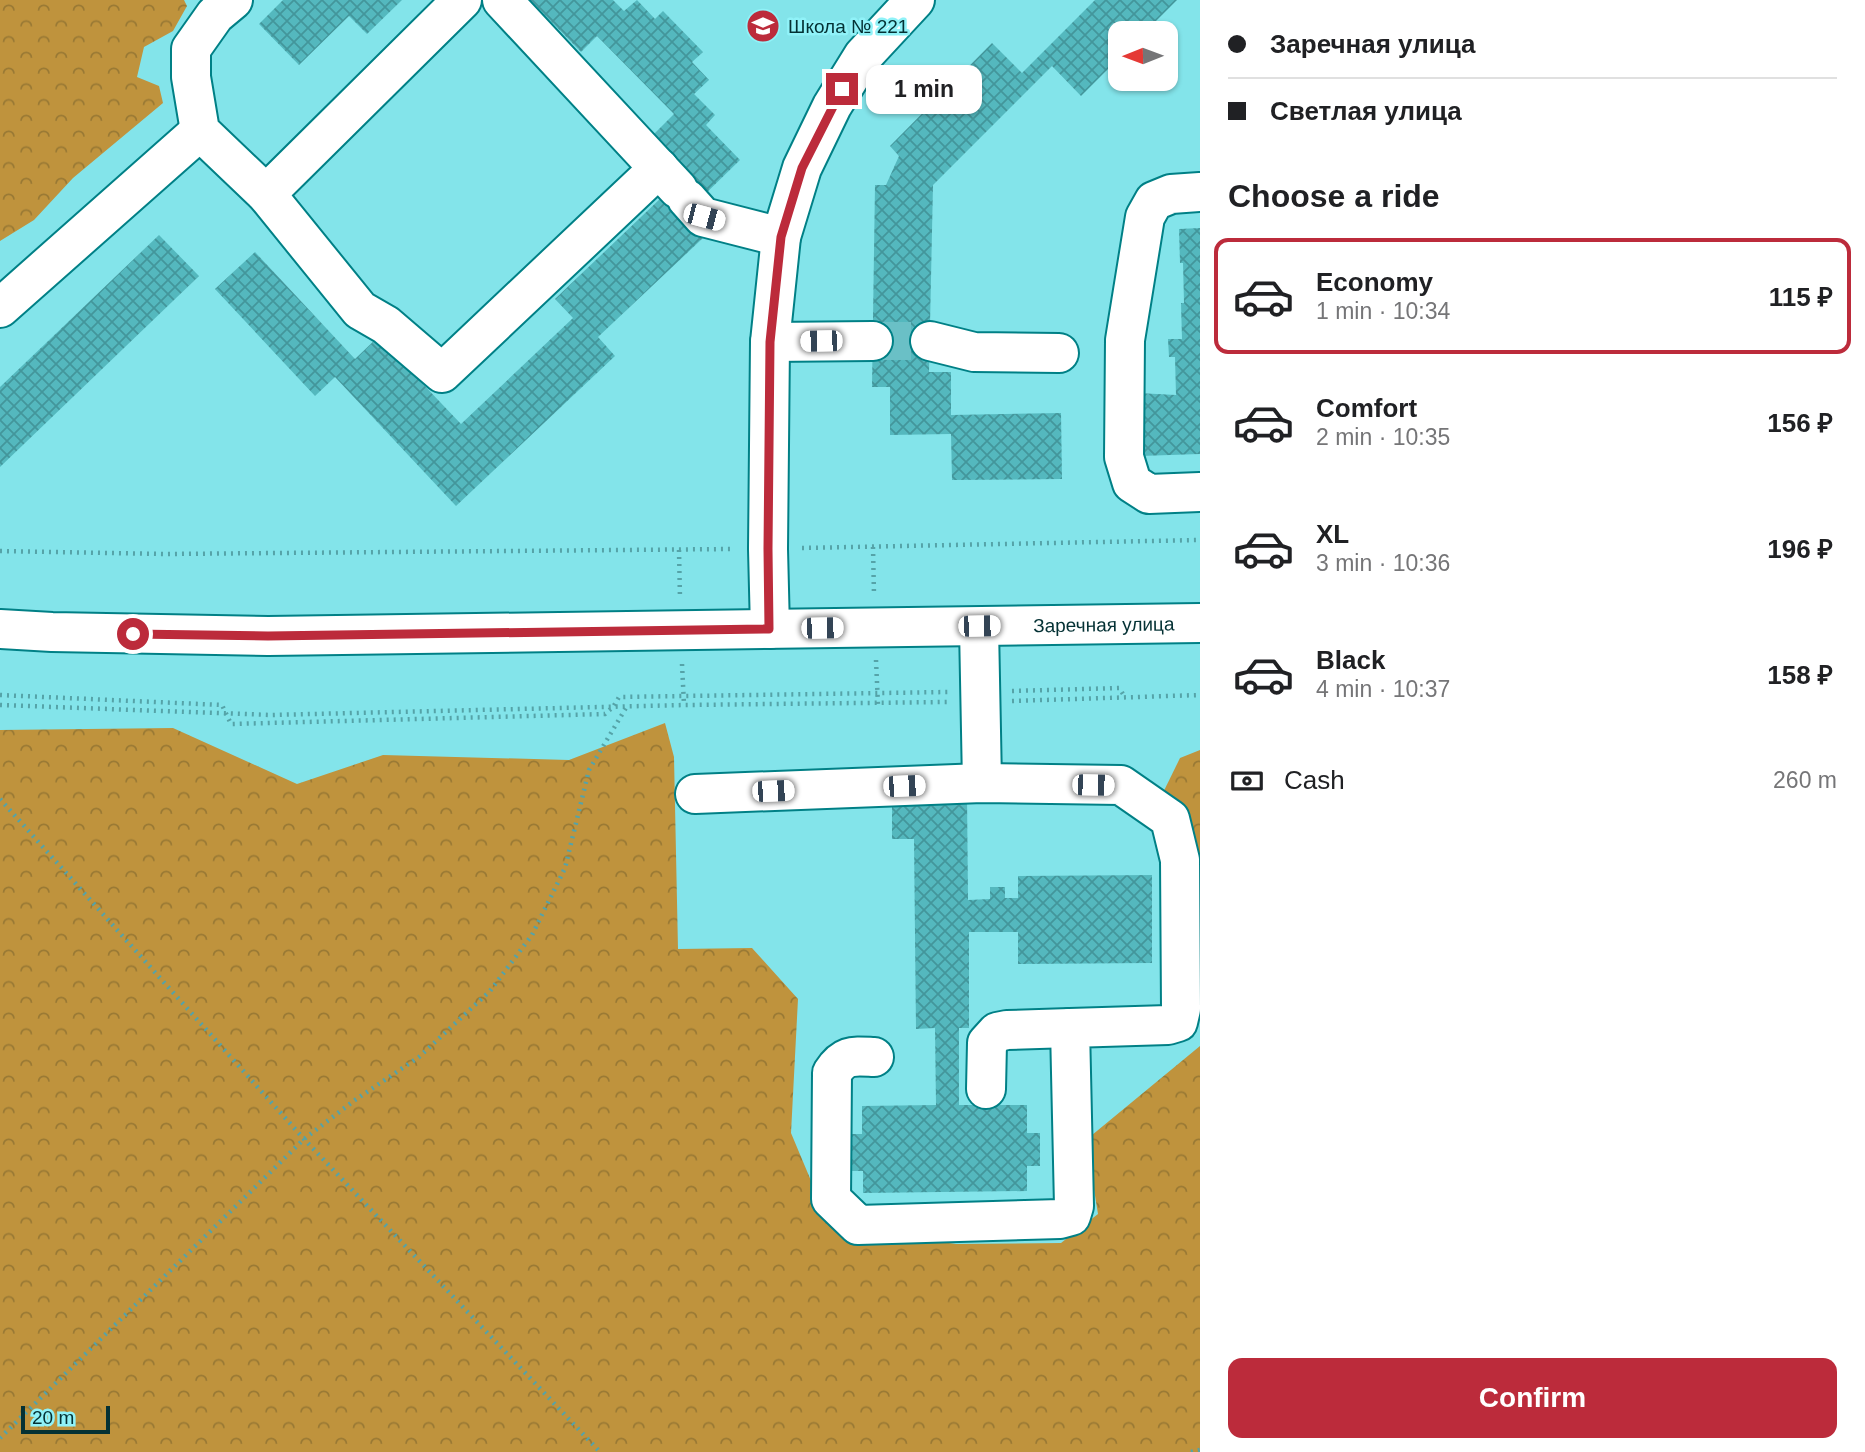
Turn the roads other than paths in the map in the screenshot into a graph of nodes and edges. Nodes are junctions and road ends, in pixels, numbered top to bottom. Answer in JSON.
{"nodes":[{"id":1,"x":233,"y":0,"type":"edge"},
{"id":2,"x":462,"y":0,"type":"edge"},
{"id":3,"x":502,"y":0,"type":"edge"},
{"id":4,"x":915,"y":0,"type":"edge"},
{"id":5,"x":200,"y":131,"type":"junction"},
{"id":6,"x":675,"y":185,"type":"junction"},
{"id":7,"x":1200,"y":192,"type":"edge"},
{"id":8,"x":265,"y":194,"type":"junction"},
{"id":9,"x":781,"y":237,"type":"junction"},
{"id":10,"x":0,"y":309,"type":"edge"},
{"id":11,"x":873,"y":341,"type":"tunnel mouth"},
{"id":12,"x":930,"y":341,"type":"tunnel mouth"},
{"id":13,"x":770,"y":342,"type":"junction"},
{"id":14,"x":1059,"y":354,"type":"dead end"},
{"id":15,"x":1200,"y":492,"type":"edge"},
{"id":16,"x":1200,"y":623,"type":"edge"},
{"id":17,"x":979,"y":626,"type":"junction"},
{"id":18,"x":0,"y":629,"type":"edge"},
{"id":19,"x":769,"y":629,"type":"junction"},
{"id":20,"x":982,"y":783,"type":"junction"},
{"id":21,"x":695,"y":794,"type":"dead end"},
{"id":22,"x":1070,"y":1028,"type":"junction"},
{"id":23,"x":874,"y":1057,"type":"dead end"},
{"id":24,"x":986,"y":1089,"type":"dead end"}],
"edges":[{"from":1,"to":5,"type":"street"},
{"from":2,"to":8,"type":"street"},
{"from":3,"to":6,"type":"street"},
{"from":4,"to":9,"type":"street"},
{"from":5,"to":8,"type":"street"},
{"from":5,"to":10,"type":"street"},
{"from":6,"to":8,"type":"street"},
{"from":6,"to":9,"type":"street"},
{"from":7,"to":15,"type":"street"},
{"from":9,"to":13,"type":"street"},
{"from":11,"to":13,"type":"street"},
{"from":12,"to":14,"type":"street"},
{"from":13,"to":19,"type":"street"},
{"from":16,"to":17,"type":"street","name":"Заречная улица"},
{"from":17,"to":19,"type":"street","name":"Заречная улица"},
{"from":17,"to":20,"type":"street"},
{"from":18,"to":19,"type":"street","name":"Заречная улица"},
{"from":20,"to":21,"type":"street"},
{"from":20,"to":22,"type":"street"},
{"from":22,"to":23,"type":"street"},
{"from":22,"to":24,"type":"street"}]}
